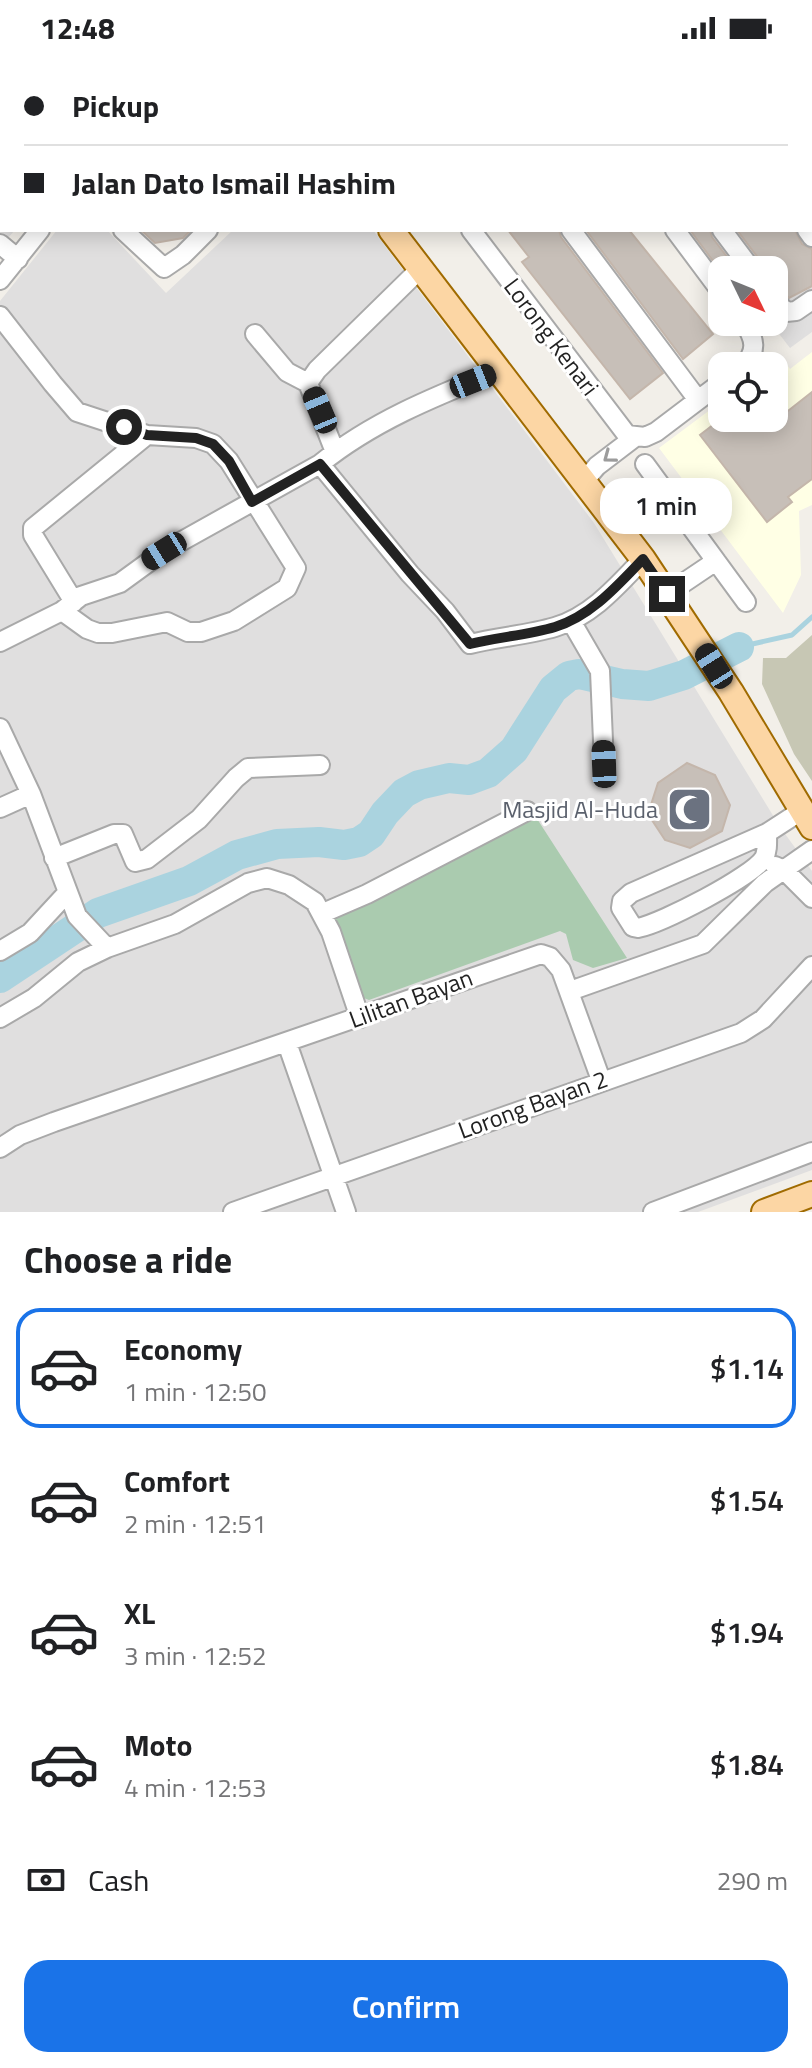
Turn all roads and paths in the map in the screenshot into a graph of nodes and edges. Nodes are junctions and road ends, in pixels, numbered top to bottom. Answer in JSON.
{"nodes":[{"id":1,"x":38,"y":232,"type":"edge"},
{"id":2,"x":125,"y":232,"type":"edge"},
{"id":3,"x":206,"y":232,"type":"edge"},
{"id":4,"x":392,"y":232,"type":"edge"},
{"id":5,"x":473,"y":232,"type":"edge"},
{"id":6,"x":572,"y":232,"type":"edge"},
{"id":7,"x":676,"y":232,"type":"edge"},
{"id":8,"x":724,"y":232,"type":"edge"},
{"id":9,"x":0,"y":244,"type":"edge"},
{"id":10,"x":742,"y":256,"type":"edge"},
{"id":11,"x":18,"y":259,"type":"junction"},
{"id":12,"x":420,"y":269,"type":"junction"},
{"id":13,"x":708,"y":274,"type":"edge"},
{"id":14,"x":0,"y":280,"type":"edge"},
{"id":15,"x":812,"y":300,"type":"edge"},
{"id":16,"x":788,"y":308,"type":"edge"},
{"id":17,"x":0,"y":316,"type":"edge"},
{"id":18,"x":255,"y":334,"type":"dead end"},
{"id":19,"x":498,"y":371,"type":"junction"},
{"id":20,"x":308,"y":383,"type":"junction"},
{"id":21,"x":708,"y":392,"type":"edge"},
{"id":22,"x":698,"y":400,"type":"junction"},
{"id":23,"x":147,"y":435,"type":"junction"},
{"id":24,"x":635,"y":437,"type":"junction"},
{"id":25,"x":335,"y":452,"type":"junction"},
{"id":26,"x":320,"y":464,"type":"junction"},
{"id":27,"x":645,"y":464,"type":"dead end"},
{"id":28,"x":585,"y":480,"type":"junction"},
{"id":29,"x":252,"y":502,"type":"junction"},
{"id":30,"x":643,"y":559,"type":"junction"},
{"id":31,"x":716,"y":561,"type":"junction"},
{"id":32,"x":667,"y":594,"type":"junction"},
{"id":33,"x":746,"y":602,"type":"dead end"},
{"id":34,"x":68,"y":607,"type":"junction"},
{"id":35,"x":571,"y":621,"type":"junction"},
{"id":36,"x":0,"y":642,"type":"edge"},
{"id":37,"x":0,"y":728,"type":"edge"},
{"id":38,"x":604,"y":764,"type":"dead end"},
{"id":39,"x":320,"y":765,"type":"dead end"},
{"id":40,"x":31,"y":794,"type":"junction"},
{"id":41,"x":0,"y":808,"type":"edge"},
{"id":42,"x":527,"y":811,"type":"dead end"},
{"id":43,"x":806,"y":819,"type":"edge"},
{"id":44,"x":767,"y":833,"type":"junction"},
{"id":45,"x":812,"y":850,"type":"edge"},
{"id":46,"x":54,"y":858,"type":"junction"},
{"id":47,"x":763,"y":860,"type":"junction"},
{"id":48,"x":784,"y":870,"type":"junction"},
{"id":49,"x":67,"y":893,"type":"junction"},
{"id":50,"x":812,"y":898,"type":"edge"},
{"id":51,"x":323,"y":913,"type":"junction"},
{"id":52,"x":104,"y":946,"type":"junction"},
{"id":53,"x":0,"y":951,"type":"edge"},
{"id":54,"x":812,"y":966,"type":"edge"},
{"id":55,"x":570,"y":991,"type":"junction"},
{"id":56,"x":0,"y":1018,"type":"edge"},
{"id":57,"x":360,"y":1018,"type":"junction"},
{"id":58,"x":287,"y":1043,"type":"junction"},
{"id":59,"x":601,"y":1080,"type":"junction"},
{"id":60,"x":0,"y":1148,"type":"edge"},
{"id":61,"x":812,"y":1152,"type":"edge"},
{"id":62,"x":334,"y":1177,"type":"junction"},
{"id":63,"x":812,"y":1194,"type":"edge"},
{"id":64,"x":233,"y":1212,"type":"edge"},
{"id":65,"x":346,"y":1212,"type":"edge"},
{"id":66,"x":653,"y":1212,"type":"edge"},
{"id":67,"x":764,"y":1212,"type":"edge"}],
"edges":[{"from":1,"to":11,"type":"street"},
{"from":2,"to":3,"type":"street"},
{"from":4,"to":12,"type":"main road"},
{"from":5,"to":24,"type":"street","name":"Lorong Kenari"},
{"from":6,"to":22,"type":"street"},
{"from":7,"to":13,"type":"street"},
{"from":8,"to":10,"type":"street"},
{"from":9,"to":11,"type":"street"},
{"from":11,"to":14,"type":"street"},
{"from":12,"to":19,"type":"main road"},
{"from":12,"to":20,"type":"street"},
{"from":15,"to":16,"type":"street"},
{"from":17,"to":23,"type":"street"},
{"from":18,"to":20,"type":"street"},
{"from":19,"to":25,"type":"street"},
{"from":19,"to":28,"type":"main road"},
{"from":20,"to":25,"type":"street"},
{"from":21,"to":22,"type":"street"},
{"from":22,"to":24,"type":"street"},
{"from":23,"to":29,"type":"street"},
{"from":23,"to":34,"type":"street"},
{"from":24,"to":28,"type":"street","one_way":true},
{"from":25,"to":26,"type":"street"},
{"from":26,"to":29,"type":"street"},
{"from":26,"to":35,"type":"street"},
{"from":27,"to":31,"type":"street"},
{"from":28,"to":30,"type":"main road"},
{"from":29,"to":34,"type":"street"},
{"from":29,"to":34,"type":"street"},
{"from":30,"to":32,"type":"main road"},
{"from":30,"to":35,"type":"street"},
{"from":31,"to":32,"type":"street"},
{"from":31,"to":33,"type":"street"},
{"from":32,"to":43,"type":"main road"},
{"from":34,"to":36,"type":"street"},
{"from":35,"to":38,"type":"street"},
{"from":37,"to":40,"type":"street"},
{"from":39,"to":46,"type":"street"},
{"from":40,"to":41,"type":"street"},
{"from":40,"to":46,"type":"street"},
{"from":42,"to":51,"type":"street"},
{"from":43,"to":44,"type":"street"},
{"from":44,"to":47,"type":"street"},
{"from":44,"to":47,"type":"street"},
{"from":45,"to":48,"type":"street"},
{"from":46,"to":49,"type":"street"},
{"from":47,"to":48,"type":"street"},
{"from":48,"to":50,"type":"street"},
{"from":48,"to":55,"type":"street"},
{"from":49,"to":52,"type":"street"},
{"from":49,"to":53,"type":"street"},
{"from":51,"to":52,"type":"street"},
{"from":51,"to":57,"type":"street"},
{"from":52,"to":56,"type":"street"},
{"from":54,"to":59,"type":"street","name":"Lorong Bayan 2"},
{"from":55,"to":57,"type":"street","name":"Lilitan Bayan"},
{"from":55,"to":59,"type":"street","name":"Lilitan Bayan"},
{"from":57,"to":58,"type":"street","name":"Lilitan Bayan"},
{"from":58,"to":60,"type":"street","name":"Lilitan Bayan"},
{"from":58,"to":62,"type":"street"},
{"from":59,"to":62,"type":"street","name":"Lorong Bayan 2"},
{"from":61,"to":66,"type":"street"},
{"from":62,"to":64,"type":"street","name":"Lorong Bayan 2"},
{"from":62,"to":65,"type":"street"},
{"from":63,"to":67,"type":"main road"}]}
